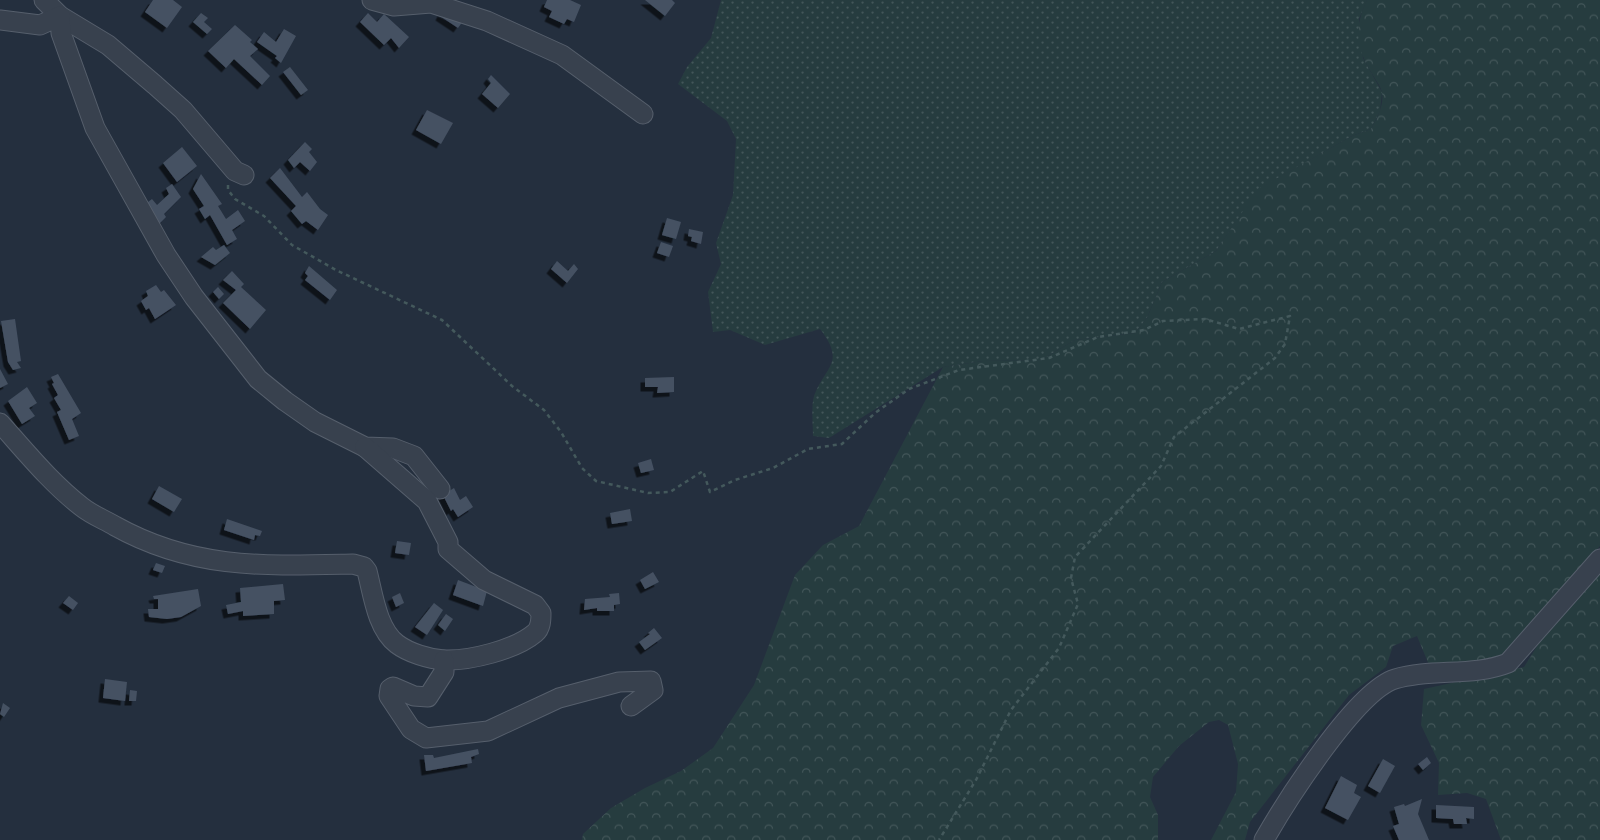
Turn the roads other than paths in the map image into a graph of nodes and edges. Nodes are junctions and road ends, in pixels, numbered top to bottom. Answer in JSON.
{"nodes":[{"id":1,"x":44,"y":0,"type":"edge"},
{"id":2,"x":372,"y":0,"type":"edge"},
{"id":3,"x":60,"y":16,"type":"junction"},
{"id":4,"x":0,"y":20,"type":"edge"},
{"id":5,"x":643,"y":114,"type":"dead end"},
{"id":6,"x":244,"y":175,"type":"dead end"},
{"id":7,"x":0,"y":423,"type":"edge"},
{"id":8,"x":365,"y":447,"type":"junction"},
{"id":9,"x":440,"y":489,"type":"dead end"},
{"id":10,"x":1600,"y":559,"type":"edge"},
{"id":11,"x":444,"y":660,"type":"junction"},
{"id":12,"x":631,"y":706,"type":"dead end"},
{"id":13,"x":1264,"y":840,"type":"edge"}],
"edges":[{"from":1,"to":3,"type":"street"},
{"from":2,"to":5,"type":"street"},
{"from":3,"to":4,"type":"street"},
{"from":3,"to":6,"type":"street"},
{"from":3,"to":8,"type":"street"},
{"from":7,"to":11,"type":"street"},
{"from":8,"to":9,"type":"street"},
{"from":8,"to":11,"type":"street"},
{"from":10,"to":13,"type":"street"},
{"from":11,"to":12,"type":"street"}]}
